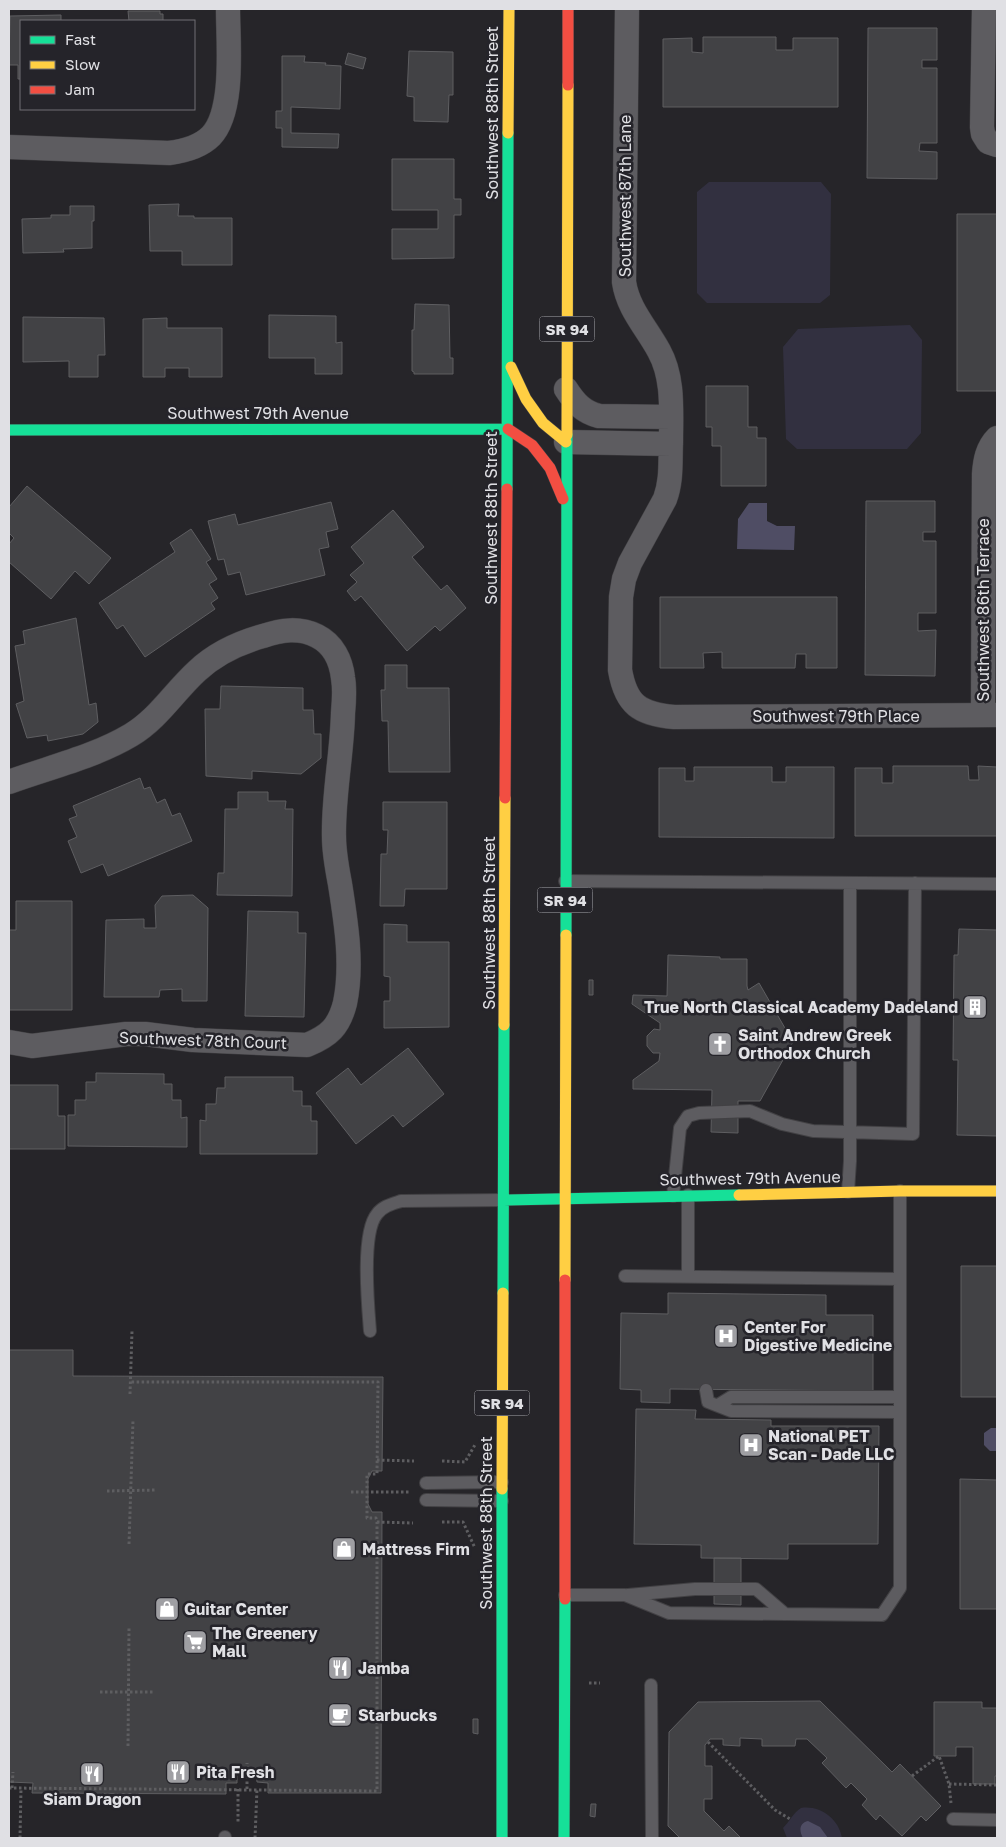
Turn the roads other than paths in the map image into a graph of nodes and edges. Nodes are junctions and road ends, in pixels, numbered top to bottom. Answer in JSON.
{"nodes":[{"id":1,"x":228,"y":9,"type":"edge"},
{"id":2,"x":509,"y":9,"type":"edge"},
{"id":3,"x":568,"y":9,"type":"edge"},
{"id":4,"x":627,"y":9,"type":"edge"},
{"id":5,"x":984,"y":9,"type":"edge"},
{"id":6,"x":997,"y":145,"type":"edge"},
{"id":7,"x":9,"y":147,"type":"edge"},
{"id":8,"x":508,"y":359,"type":"junction"},
{"id":9,"x":566,"y":389,"type":"junction"},
{"id":10,"x":671,"y":417,"type":"junction"},
{"id":11,"x":508,"y":429,"type":"junction"},
{"id":12,"x":9,"y":430,"type":"edge"},
{"id":13,"x":997,"y":438,"type":"edge"},
{"id":14,"x":566,"y":442,"type":"junction"},
{"id":15,"x":671,"y":444,"type":"junction"},
{"id":16,"x":566,"y":507,"type":"junction"},
{"id":17,"x":990,"y":715,"type":"edge"},
{"id":18,"x":674,"y":717,"type":"joint"},
{"id":19,"x":9,"y":782,"type":"edge"},
{"id":20,"x":565,"y":881,"type":"junction"},
{"id":21,"x":850,"y":883,"type":"junction"},
{"id":22,"x":915,"y":883,"type":"junction"},
{"id":23,"x":997,"y":884,"type":"edge"},
{"id":24,"x":9,"y":1042,"type":"edge"},
{"id":25,"x":850,"y":1132,"type":"junction"},
{"id":26,"x":900,"y":1191,"type":"junction"},
{"id":27,"x":997,"y":1191,"type":"edge"},
{"id":28,"x":848,"y":1192,"type":"junction"},
{"id":29,"x":688,"y":1195,"type":"junction"},
{"id":30,"x":673,"y":1196,"type":"junction"},
{"id":31,"x":565,"y":1198,"type":"junction"},
{"id":32,"x":504,"y":1200,"type":"junction"},
{"id":33,"x":625,"y":1276,"type":"dead end"},
{"id":34,"x":688,"y":1276,"type":"junction"},
{"id":35,"x":900,"y":1279,"type":"junction"},
{"id":36,"x":370,"y":1331,"type":"dead end"},
{"id":37,"x":706,"y":1390,"type":"dead end"},
{"id":38,"x":900,"y":1397,"type":"junction"},
{"id":39,"x":718,"y":1405,"type":"junction"},
{"id":40,"x":900,"y":1412,"type":"junction"},
{"id":41,"x":502,"y":1482,"type":"junction"},
{"id":42,"x":426,"y":1483,"type":"dead end"},
{"id":43,"x":426,"y":1500,"type":"dead end"},
{"id":44,"x":502,"y":1501,"type":"junction"},
{"id":45,"x":565,"y":1595,"type":"junction"},
{"id":46,"x":625,"y":1595,"type":"junction"},
{"id":47,"x":784,"y":1613,"type":"junction"},
{"id":48,"x":650,"y":1685,"type":"dead end"},
{"id":49,"x":952,"y":1815,"type":"road end"},
{"id":50,"x":997,"y":1820,"type":"edge"},
{"id":51,"x":502,"y":1838,"type":"edge"},
{"id":52,"x":564,"y":1838,"type":"edge"},
{"id":53,"x":652,"y":1838,"type":"edge"}],
"edges":[{"from":1,"to":7,"type":"street"},
{"from":2,"to":8,"type":"main road","name":"Southwest 88th Street","number":"SR 94"},
{"from":3,"to":9,"type":"main road","number":"SR 94"},
{"from":4,"to":10,"type":"street","name":"Southwest 87th Lane"},
{"from":5,"to":6,"type":"street"},
{"from":8,"to":11,"type":"main road","name":"Southwest 88th Street","number":"SR 94"},
{"from":8,"to":14,"type":"main road"},
{"from":9,"to":10,"type":"street"},
{"from":9,"to":14,"type":"main road","number":"SR 94"},
{"from":10,"to":15,"type":"street","name":"Southwest 87th Lane"},
{"from":11,"to":12,"type":"main road","name":"Southwest 79th Avenue"},
{"from":11,"to":16,"type":"main road"},
{"from":11,"to":32,"type":"main road","name":"Southwest 88th Street","number":"SR 94"},
{"from":13,"to":17,"type":"street","name":"Southwest 86th Terrace"},
{"from":14,"to":15,"type":"street"},
{"from":14,"to":16,"type":"main road","number":"SR 94"},
{"from":15,"to":18,"type":"street","name":"Southwest 87th Lane"},
{"from":16,"to":20,"type":"main road","number":"SR 94"},
{"from":17,"to":18,"type":"street","name":"Southwest 79th Place"},
{"from":19,"to":24,"type":"street","name":"Southwest 78th Court"},
{"from":20,"to":21,"type":"lane"},
{"from":20,"to":31,"type":"main road","number":"SR 94"},
{"from":21,"to":22,"type":"lane"},
{"from":21,"to":25,"type":"lane"},
{"from":22,"to":23,"type":"lane"},
{"from":22,"to":25,"type":"lane"},
{"from":25,"to":28,"type":"lane"},
{"from":25,"to":30,"type":"lane"},
{"from":26,"to":27,"type":"main road","name":"Southwest 79th Avenue"},
{"from":26,"to":28,"type":"main road","name":"Southwest 79th Avenue"},
{"from":26,"to":35,"type":"lane"},
{"from":28,"to":29,"type":"main road","name":"Southwest 79th Avenue"},
{"from":29,"to":30,"type":"main road","name":"Southwest 79th Avenue"},
{"from":29,"to":34,"type":"lane"},
{"from":30,"to":31,"type":"main road","name":"Southwest 79th Avenue"},
{"from":31,"to":32,"type":"main road","name":"Southwest 79th Avenue"},
{"from":31,"to":45,"type":"main road","number":"SR 94"},
{"from":32,"to":36,"type":"lane"},
{"from":32,"to":41,"type":"main road","name":"Southwest 88th Street","number":"SR 94"},
{"from":33,"to":34,"type":"lane"},
{"from":34,"to":35,"type":"lane"},
{"from":35,"to":38,"type":"lane"},
{"from":37,"to":39,"type":"lane"},
{"from":38,"to":39,"type":"lane"},
{"from":38,"to":40,"type":"lane"},
{"from":39,"to":40,"type":"lane"},
{"from":40,"to":47,"type":"lane"},
{"from":41,"to":42,"type":"lane"},
{"from":41,"to":44,"type":"main road","name":"Southwest 88th Street","number":"SR 94"},
{"from":43,"to":44,"type":"lane"},
{"from":44,"to":51,"type":"main road","name":"Southwest 88th Street","number":"SR 94"},
{"from":45,"to":46,"type":"lane"},
{"from":45,"to":52,"type":"main road","number":"SR 94"},
{"from":46,"to":47,"type":"lane"},
{"from":46,"to":47,"type":"lane"},
{"from":48,"to":53,"type":"lane"},
{"from":49,"to":50,"type":"lane"}]}
